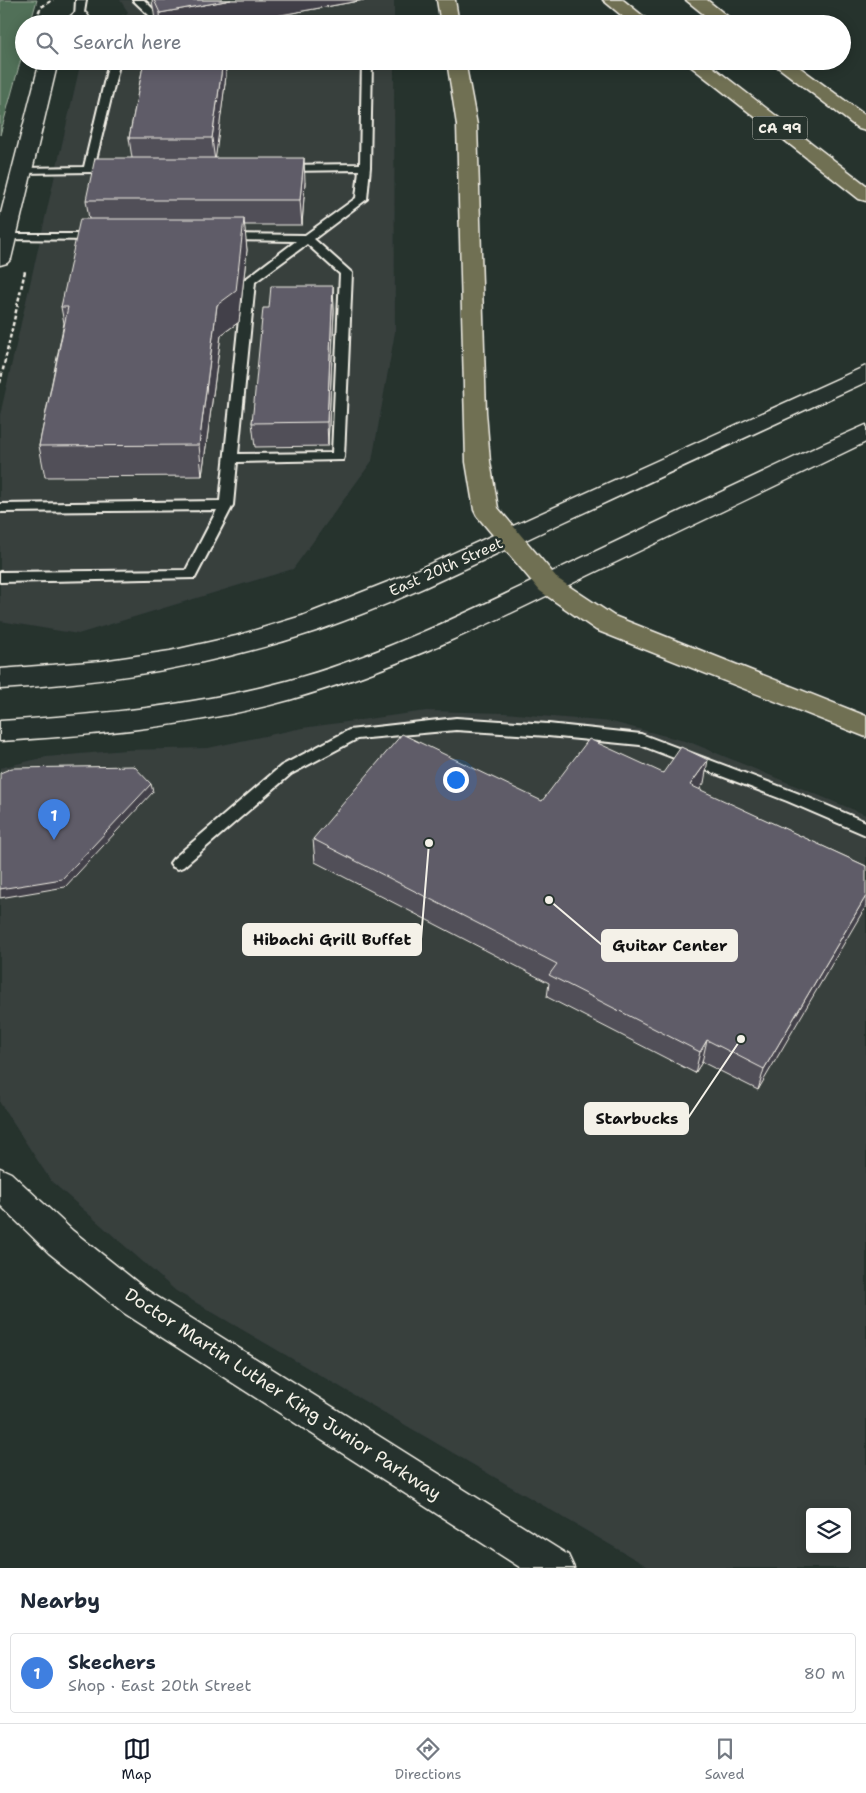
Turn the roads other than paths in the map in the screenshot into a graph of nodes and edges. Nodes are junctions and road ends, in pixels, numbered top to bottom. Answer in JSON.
{"nodes":[{"id":1,"x":138,"y":0,"type":"edge"},
{"id":2,"x":446,"y":0,"type":"edge"},
{"id":3,"x":612,"y":0,"type":"edge"},
{"id":4,"x":695,"y":0,"type":"edge"},
{"id":5,"x":184,"y":10,"type":"edge"},
{"id":6,"x":154,"y":15,"type":"edge"},
{"id":7,"x":160,"y":15,"type":"edge"},
{"id":8,"x":448,"y":15,"type":"edge"},
{"id":9,"x":632,"y":15,"type":"edge"},
{"id":10,"x":716,"y":15,"type":"edge"},
{"id":11,"x":47,"y":70,"type":"edge"},
{"id":12,"x":113,"y":70,"type":"edge"},
{"id":13,"x":367,"y":70,"type":"edge"},
{"id":14,"x":458,"y":70,"type":"edge"},
{"id":15,"x":705,"y":70,"type":"edge"},
{"id":16,"x":791,"y":70,"type":"edge"},
{"id":17,"x":866,"y":125,"type":"edge"},
{"id":18,"x":276,"y":168,"type":"edge"},
{"id":19,"x":365,"y":168,"type":"junction"},
{"id":20,"x":22,"y":170,"type":"junction"},
{"id":21,"x":866,"y":195,"type":"edge"},
{"id":22,"x":5,"y":237,"type":"junction"},
{"id":23,"x":110,"y":237,"type":"edge"},
{"id":24,"x":218,"y":237,"type":"edge"},
{"id":25,"x":307,"y":238,"type":"junction"},
{"id":26,"x":0,"y":259,"type":"edge"},
{"id":27,"x":866,"y":373,"type":"edge"},
{"id":28,"x":866,"y":433,"type":"edge"},
{"id":29,"x":232,"y":458,"type":"junction"},
{"id":30,"x":226,"y":505,"type":"junction"},
{"id":31,"x":0,"y":509,"type":"edge"},
{"id":32,"x":509,"y":538,"type":"junction"},
{"id":33,"x":0,"y":577,"type":"edge"},
{"id":34,"x":548,"y":585,"type":"junction"},
{"id":35,"x":0,"y":679,"type":"edge"},
{"id":36,"x":866,"y":727,"type":"edge"},
{"id":37,"x":0,"y":731,"type":"edge"},
{"id":38,"x":866,"y":829,"type":"edge"},
{"id":39,"x":178,"y":863,"type":"dead end"},
{"id":40,"x":0,"y":1183,"type":"edge"},
{"id":41,"x":555,"y":1568,"type":"edge"}],
"edges":[{"from":1,"to":6,"type":"lane"},
{"from":2,"to":8,"type":"highway"},
{"from":3,"to":9,"type":"highway"},
{"from":4,"to":10,"type":"highway"},
{"from":5,"to":7,"type":"lane"},
{"from":11,"to":20,"type":"street"},
{"from":12,"to":20,"type":"lane"},
{"from":13,"to":19,"type":"lane"},
{"from":14,"to":32,"type":"highway"},
{"from":15,"to":21,"type":"highway","number":"CA 99"},
{"from":16,"to":17,"type":"highway"},
{"from":18,"to":19,"type":"lane"},
{"from":19,"to":25,"type":"lane"},
{"from":20,"to":22,"type":"street"},
{"from":22,"to":23,"type":"lane"},
{"from":22,"to":26,"type":"street"},
{"from":24,"to":25,"type":"lane"},
{"from":25,"to":29,"type":"lane"},
{"from":25,"to":29,"type":"lane"},
{"from":27,"to":32,"type":"street","name":"East 20th Street"},
{"from":28,"to":34,"type":"street"},
{"from":29,"to":30,"type":"lane"},
{"from":30,"to":31,"type":"lane"},
{"from":30,"to":33,"type":"lane"},
{"from":32,"to":34,"type":"highway"},
{"from":32,"to":35,"type":"street","name":"East 20th Street"},
{"from":34,"to":36,"type":"highway"},
{"from":34,"to":37,"type":"street"},
{"from":38,"to":39,"type":"lane"},
{"from":40,"to":41,"type":"street","name":"Doctor Martin Luther King Junior Parkway"}]}
